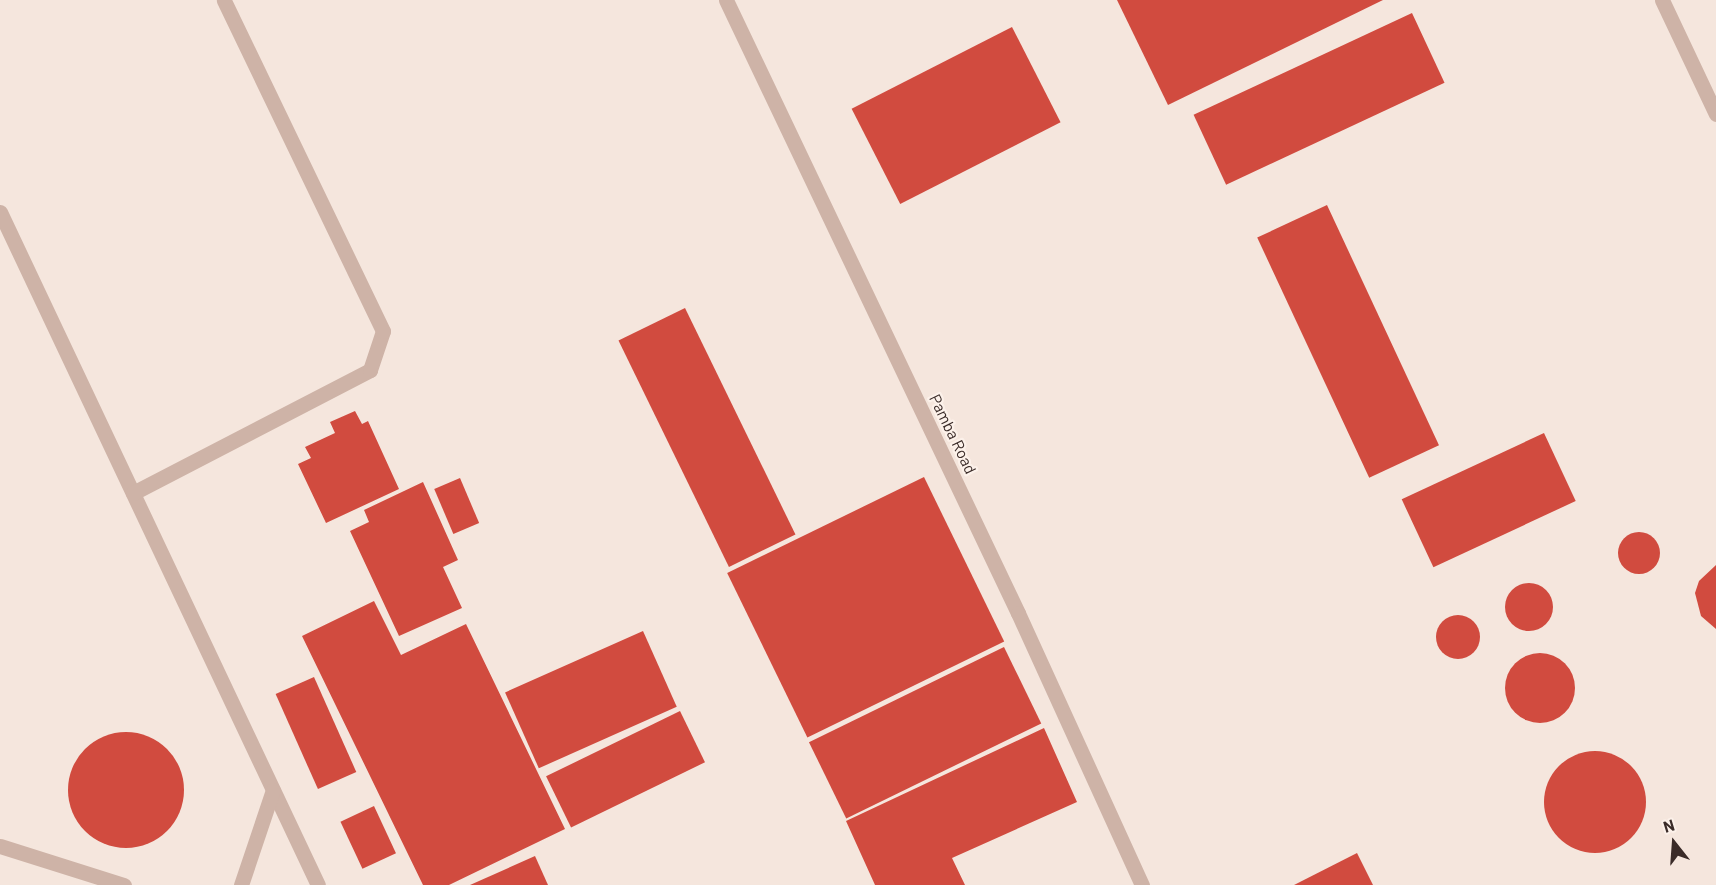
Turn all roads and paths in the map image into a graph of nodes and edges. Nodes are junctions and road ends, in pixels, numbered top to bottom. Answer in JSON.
{"nodes":[{"id":1,"x":224,"y":0,"type":"edge"},
{"id":2,"x":726,"y":0,"type":"edge"},
{"id":3,"x":1662,"y":0,"type":"edge"},
{"id":4,"x":1716,"y":114,"type":"edge"},
{"id":5,"x":0,"y":212,"type":"edge"},
{"id":6,"x":133,"y":493,"type":"junction"},
{"id":7,"x":273,"y":790,"type":"junction"},
{"id":8,"x":0,"y":846,"type":"edge"},
{"id":9,"x":124,"y":885,"type":"edge"},
{"id":10,"x":241,"y":885,"type":"edge"},
{"id":11,"x":318,"y":885,"type":"edge"},
{"id":12,"x":1142,"y":885,"type":"edge"}],
"edges":[{"from":1,"to":6,"type":"lane"},
{"from":2,"to":12,"type":"lane","name":"Pamba Road"},
{"from":3,"to":4,"type":"lane"},
{"from":5,"to":6,"type":"lane"},
{"from":6,"to":7,"type":"lane"},
{"from":7,"to":10,"type":"lane"},
{"from":7,"to":11,"type":"lane"},
{"from":8,"to":9,"type":"lane"}]}
